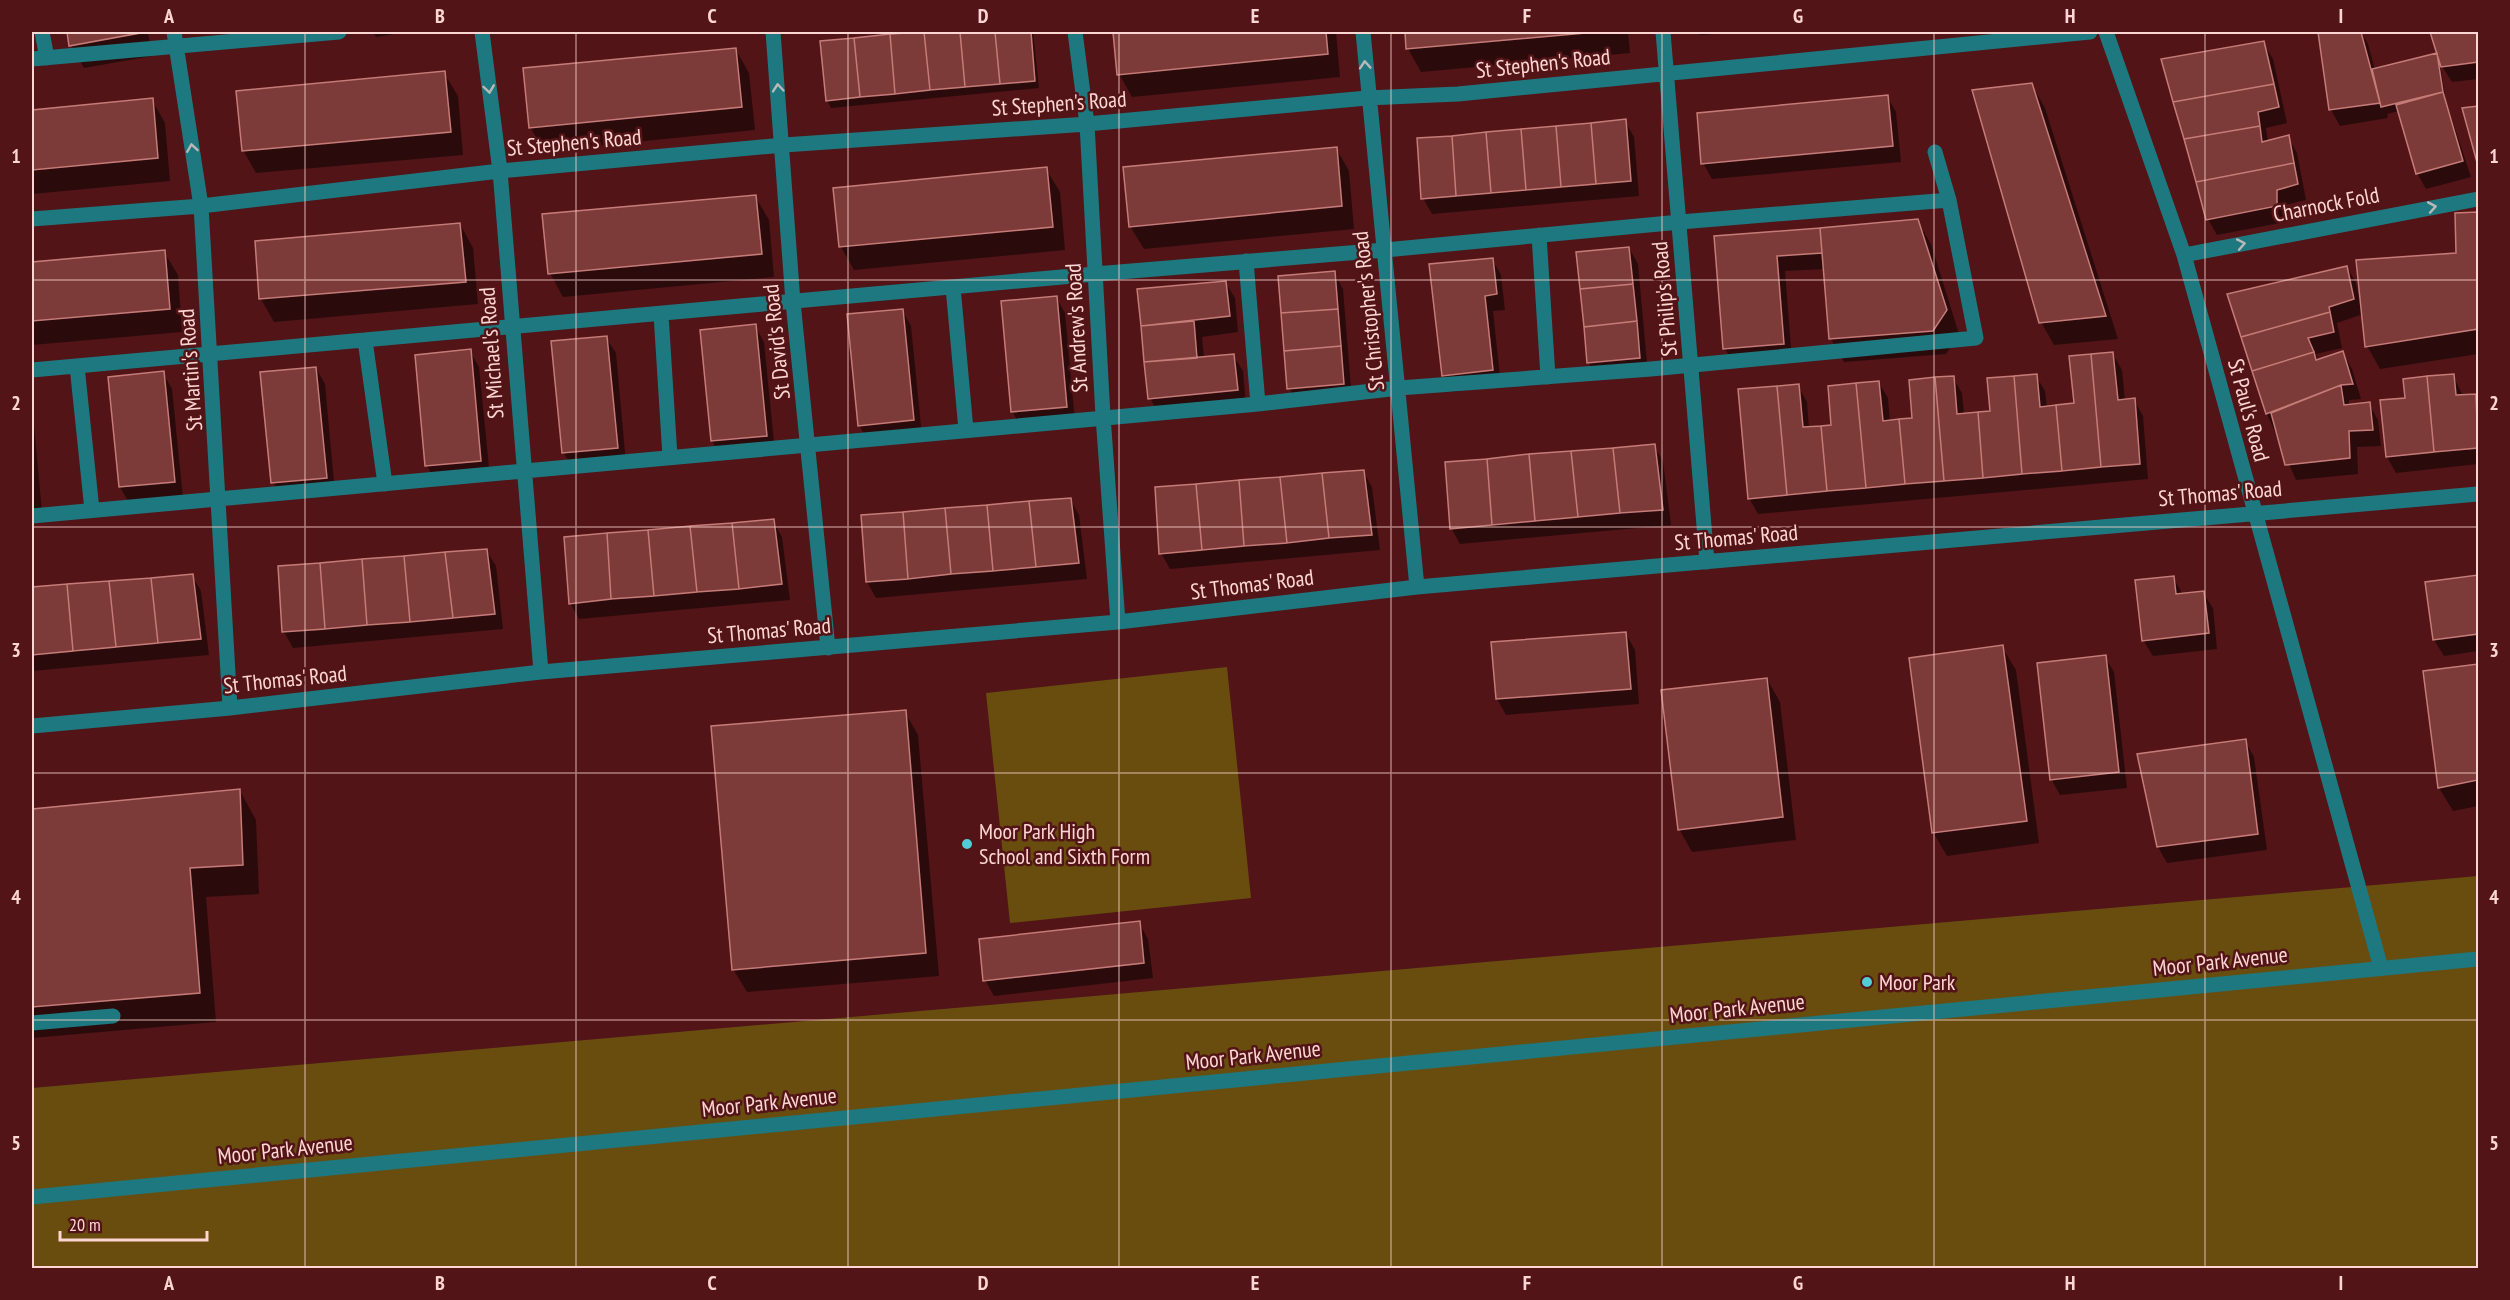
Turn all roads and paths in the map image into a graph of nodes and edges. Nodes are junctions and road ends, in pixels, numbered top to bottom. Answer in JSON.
{"nodes":[{"id":1,"x":42,"y":32,"type":"edge"},
{"id":2,"x":339,"y":32,"type":"edge"},
{"id":3,"x":482,"y":32,"type":"edge"},
{"id":4,"x":773,"y":32,"type":"edge"},
{"id":5,"x":1074,"y":32,"type":"edge"},
{"id":6,"x":1363,"y":32,"type":"edge"},
{"id":7,"x":1663,"y":32,"type":"edge"},
{"id":8,"x":2090,"y":32,"type":"edge"},
{"id":9,"x":2106,"y":32,"type":"edge"},
{"id":10,"x":175,"y":39,"type":"edge"},
{"id":11,"x":39,"y":58,"type":"edge"},
{"id":12,"x":1668,"y":73,"type":"junction"},
{"id":13,"x":1368,"y":98,"type":"junction"},
{"id":14,"x":1087,"y":124,"type":"junction"},
{"id":15,"x":784,"y":145,"type":"junction"},
{"id":16,"x":1935,"y":152,"type":"dead end"},
{"id":17,"x":501,"y":171,"type":"junction"},
{"id":18,"x":2478,"y":199,"type":"edge"},
{"id":19,"x":1949,"y":200,"type":"junction"},
{"id":20,"x":201,"y":206,"type":"junction"},
{"id":21,"x":32,"y":219,"type":"edge"},
{"id":22,"x":1680,"y":222,"type":"junction"},
{"id":23,"x":1539,"y":235,"type":"junction"},
{"id":24,"x":1385,"y":250,"type":"junction"},
{"id":25,"x":2184,"y":255,"type":"junction"},
{"id":26,"x":1246,"y":261,"type":"junction"},
{"id":27,"x":1095,"y":274,"type":"junction"},
{"id":28,"x":953,"y":287,"type":"junction"},
{"id":29,"x":793,"y":302,"type":"junction"},
{"id":30,"x":661,"y":314,"type":"junction"},
{"id":31,"x":511,"y":327,"type":"junction"},
{"id":32,"x":365,"y":340,"type":"junction"},
{"id":33,"x":212,"y":356,"type":"junction"},
{"id":34,"x":1692,"y":364,"type":"junction"},
{"id":35,"x":77,"y":366,"type":"junction"},
{"id":36,"x":32,"y":370,"type":"edge"},
{"id":37,"x":1548,"y":377,"type":"junction"},
{"id":38,"x":1399,"y":388,"type":"junction"},
{"id":39,"x":1258,"y":404,"type":"junction"},
{"id":40,"x":1103,"y":416,"type":"junction"},
{"id":41,"x":966,"y":430,"type":"junction"},
{"id":42,"x":809,"y":443,"type":"junction"},
{"id":43,"x":670,"y":457,"type":"junction"},
{"id":44,"x":523,"y":472,"type":"junction"},
{"id":45,"x":385,"y":484,"type":"junction"},
{"id":46,"x":2478,"y":494,"type":"edge"},
{"id":47,"x":220,"y":498,"type":"junction"},
{"id":48,"x":92,"y":510,"type":"junction"},
{"id":49,"x":2254,"y":512,"type":"junction"},
{"id":50,"x":32,"y":516,"type":"edge"},
{"id":51,"x":1707,"y":562,"type":"junction"},
{"id":52,"x":1417,"y":587,"type":"junction"},
{"id":53,"x":1118,"y":622,"type":"junction"},
{"id":54,"x":828,"y":648,"type":"junction"},
{"id":55,"x":541,"y":672,"type":"junction"},
{"id":56,"x":230,"y":708,"type":"junction"},
{"id":57,"x":32,"y":726,"type":"edge"},
{"id":58,"x":2478,"y":959,"type":"edge"},
{"id":59,"x":2381,"y":968,"type":"junction"},
{"id":60,"x":113,"y":1016,"type":"dead end"},
{"id":61,"x":32,"y":1023,"type":"edge"},
{"id":62,"x":32,"y":1197,"type":"edge"}],
"edges":[{"from":1,"to":11,"type":"street"},
{"from":2,"to":10,"type":"street"},
{"from":3,"to":17,"type":"street","name":"St Michael's Road","one_way":true},
{"from":15,"to":4,"type":"street","name":"St David's Road","one_way":true},
{"from":5,"to":14,"type":"street","name":"St Andrew's Road"},
{"from":13,"to":6,"type":"street","name":"St Christopher's Road","one_way":true},
{"from":7,"to":12,"type":"street","name":"St Philip's Road"},
{"from":8,"to":12,"type":"street","name":"St Stephen's Road"},
{"from":9,"to":25,"type":"street","name":"St Paul's Road"},
{"from":10,"to":11,"type":"street"},
{"from":20,"to":10,"type":"street","name":"St Martin's Road","one_way":true},
{"from":12,"to":13,"type":"street","name":"St Stephen's Road"},
{"from":12,"to":22,"type":"street","name":"St Philip's Road"},
{"from":13,"to":14,"type":"street","name":"St Stephen's Road"},
{"from":13,"to":24,"type":"street","name":"St Christopher's Road"},
{"from":14,"to":15,"type":"street","name":"St Stephen's Road"},
{"from":14,"to":27,"type":"street","name":"St Andrew's Road"},
{"from":15,"to":17,"type":"street","name":"St Stephen's Road"},
{"from":15,"to":29,"type":"street","name":"St David's Road"},
{"from":16,"to":19,"type":"street"},
{"from":17,"to":20,"type":"street","name":"St Stephen's Road"},
{"from":17,"to":31,"type":"street","name":"St Michael's Road"},
{"from":25,"to":18,"type":"street","name":"Charnock Fold","one_way":true},
{"from":19,"to":22,"type":"street"},
{"from":19,"to":34,"type":"street"},
{"from":20,"to":21,"type":"street","name":"St Stephen's Road"},
{"from":20,"to":33,"type":"street","name":"St Martin's Road"},
{"from":22,"to":23,"type":"street"},
{"from":22,"to":34,"type":"street","name":"St Philip's Road"},
{"from":23,"to":24,"type":"street"},
{"from":23,"to":37,"type":"street"},
{"from":24,"to":26,"type":"street"},
{"from":24,"to":38,"type":"street","name":"St Christopher's Road"},
{"from":25,"to":49,"type":"street","name":"St Paul's Road"},
{"from":26,"to":27,"type":"street"},
{"from":26,"to":39,"type":"street"},
{"from":27,"to":28,"type":"street"},
{"from":27,"to":40,"type":"street","name":"St Andrew's Road"},
{"from":28,"to":29,"type":"street"},
{"from":28,"to":41,"type":"street"},
{"from":29,"to":30,"type":"street"},
{"from":29,"to":42,"type":"street","name":"St David's Road"},
{"from":30,"to":31,"type":"street"},
{"from":30,"to":43,"type":"street"},
{"from":31,"to":32,"type":"street"},
{"from":31,"to":44,"type":"street","name":"St Michael's Road"},
{"from":32,"to":33,"type":"street"},
{"from":32,"to":45,"type":"street"},
{"from":33,"to":35,"type":"street"},
{"from":33,"to":47,"type":"street","name":"St Martin's Road"},
{"from":34,"to":37,"type":"street"},
{"from":34,"to":51,"type":"street","name":"St Philip's Road"},
{"from":35,"to":36,"type":"street"},
{"from":35,"to":48,"type":"street"},
{"from":37,"to":38,"type":"street"},
{"from":38,"to":39,"type":"street"},
{"from":38,"to":52,"type":"street","name":"St Christopher's Road"},
{"from":39,"to":40,"type":"street"},
{"from":40,"to":41,"type":"street"},
{"from":40,"to":53,"type":"street","name":"St Andrew's Road"},
{"from":41,"to":42,"type":"street"},
{"from":42,"to":43,"type":"street"},
{"from":42,"to":54,"type":"street","name":"St David's Road"},
{"from":43,"to":44,"type":"street"},
{"from":44,"to":45,"type":"street"},
{"from":44,"to":55,"type":"street","name":"St Michael's Road"},
{"from":45,"to":47,"type":"street"},
{"from":46,"to":49,"type":"street","name":"St Thomas' Road"},
{"from":47,"to":48,"type":"street"},
{"from":47,"to":56,"type":"street","name":"St Martin's Road"},
{"from":48,"to":50,"type":"street"},
{"from":49,"to":51,"type":"street","name":"St Thomas' Road"},
{"from":49,"to":59,"type":"street","name":"St Paul's Road"},
{"from":51,"to":52,"type":"street","name":"St Thomas' Road"},
{"from":52,"to":53,"type":"street","name":"St Thomas' Road"},
{"from":53,"to":54,"type":"street","name":"St Thomas' Road"},
{"from":54,"to":55,"type":"street","name":"St Thomas' Road"},
{"from":55,"to":56,"type":"street","name":"St Thomas' Road"},
{"from":56,"to":57,"type":"street","name":"St Thomas' Road"},
{"from":58,"to":59,"type":"street","name":"Moor Park Avenue"},
{"from":59,"to":62,"type":"street","name":"Moor Park Avenue"},
{"from":60,"to":61,"type":"street"}]}
